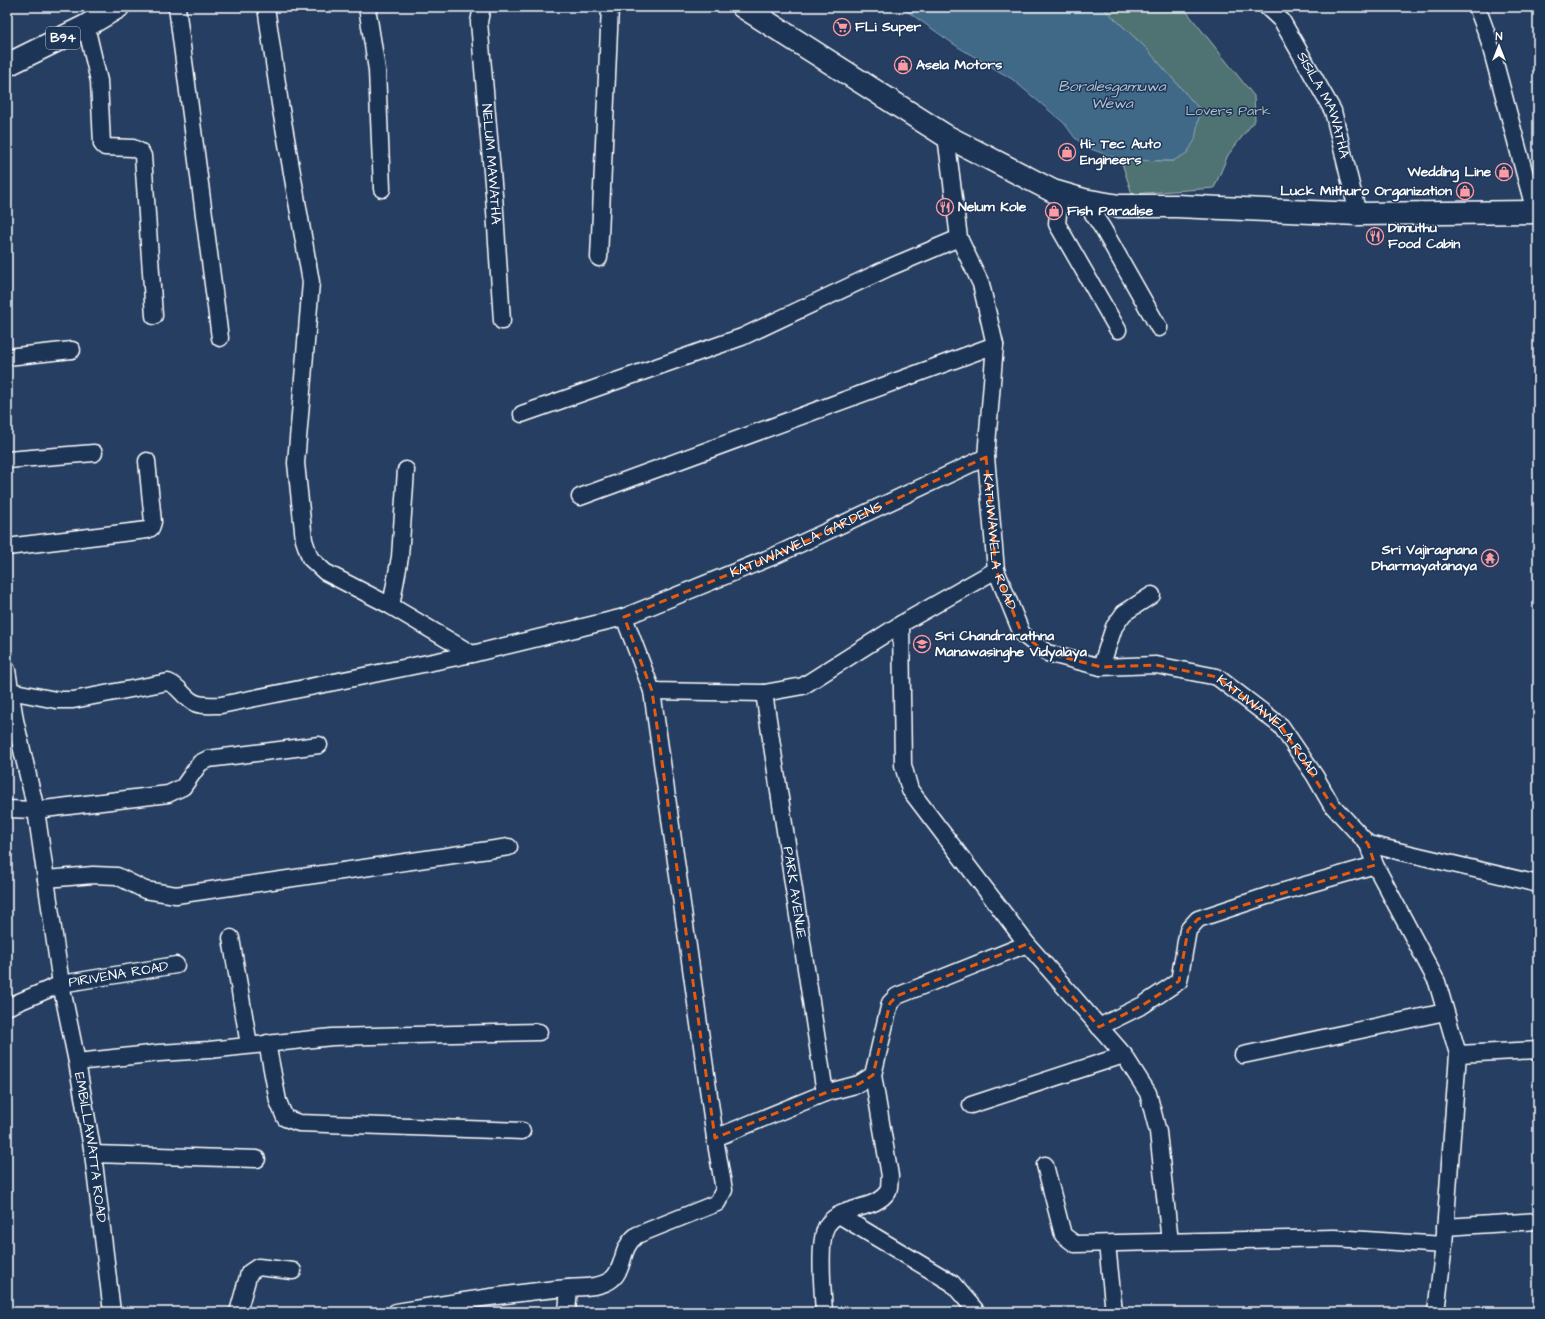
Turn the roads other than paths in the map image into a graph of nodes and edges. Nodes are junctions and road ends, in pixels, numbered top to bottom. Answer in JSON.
{"nodes":[{"id":1,"x":118,"y":7,"type":"edge"},
{"id":2,"x":177,"y":7,"type":"edge"},
{"id":3,"x":266,"y":7,"type":"edge"},
{"id":4,"x":367,"y":7,"type":"edge"},
{"id":5,"x":482,"y":7,"type":"edge"},
{"id":6,"x":610,"y":7,"type":"edge"},
{"id":7,"x":743,"y":7,"type":"edge"},
{"id":8,"x":1267,"y":7,"type":"edge"},
{"id":9,"x":1477,"y":7,"type":"edge"},
{"id":10,"x":86,"y":26,"type":"junction"},
{"id":11,"x":7,"y":66,"type":"edge"},
{"id":12,"x":946,"y":136,"type":"junction"},
{"id":13,"x":382,"y":189,"type":"dead end"},
{"id":14,"x":1060,"y":193,"type":"junction"},
{"id":15,"x":1084,"y":200,"type":"junction"},
{"id":16,"x":1537,"y":212,"type":"edge"},
{"id":17,"x":1358,"y":214,"type":"junction"},
{"id":18,"x":959,"y":238,"type":"junction"},
{"id":19,"x":599,"y":258,"type":"dead end"},
{"id":20,"x":154,"y":316,"type":"dead end"},
{"id":21,"x":502,"y":321,"type":"dead end"},
{"id":22,"x":1159,"y":328,"type":"dead end"},
{"id":23,"x":1118,"y":330,"type":"dead end"},
{"id":24,"x":220,"y":338,"type":"dead end"},
{"id":25,"x":996,"y":345,"type":"junction"},
{"id":26,"x":72,"y":350,"type":"dead end"},
{"id":27,"x":7,"y":356,"type":"edge"},
{"id":28,"x":522,"y":414,"type":"dead end"},
{"id":29,"x":94,"y":453,"type":"dead end"},
{"id":30,"x":986,"y":457,"type":"junction"},
{"id":31,"x":7,"y":460,"type":"edge"},
{"id":32,"x":147,"y":461,"type":"dead end"},
{"id":33,"x":406,"y":470,"type":"dead end"},
{"id":34,"x":580,"y":497,"type":"dead end"},
{"id":35,"x":7,"y":547,"type":"edge"},
{"id":36,"x":996,"y":570,"type":"junction"},
{"id":37,"x":1152,"y":595,"type":"dead end"},
{"id":38,"x":391,"y":606,"type":"junction"},
{"id":39,"x":624,"y":617,"type":"junction"},
{"id":40,"x":901,"y":624,"type":"junction"},
{"id":41,"x":472,"y":654,"type":"junction"},
{"id":42,"x":1101,"y":667,"type":"junction"},
{"id":43,"x":7,"y":670,"type":"edge"},
{"id":44,"x":652,"y":690,"type":"junction"},
{"id":45,"x":10,"y":691,"type":"junction"},
{"id":46,"x":764,"y":693,"type":"junction"},
{"id":47,"x":11,"y":721,"type":"edge"},
{"id":48,"x":319,"y":745,"type":"dead end"},
{"id":49,"x":7,"y":809,"type":"edge"},
{"id":50,"x":36,"y":810,"type":"junction"},
{"id":51,"x":1368,"y":844,"type":"junction"},
{"id":52,"x":509,"y":847,"type":"dead end"},
{"id":53,"x":1375,"y":865,"type":"junction"},
{"id":54,"x":46,"y":879,"type":"junction"},
{"id":55,"x":1538,"y":884,"type":"edge"},
{"id":56,"x":231,"y":938,"type":"dead end"},
{"id":57,"x":1027,"y":944,"type":"junction"},
{"id":58,"x":176,"y":965,"type":"dead end"},
{"id":59,"x":61,"y":984,"type":"junction"},
{"id":60,"x":7,"y":1006,"type":"edge"},
{"id":61,"x":1445,"y":1012,"type":"junction"},
{"id":62,"x":1099,"y":1027,"type":"junction"},
{"id":63,"x":539,"y":1032,"type":"dead end"},
{"id":64,"x":266,"y":1043,"type":"junction"},
{"id":65,"x":249,"y":1045,"type":"junction"},
{"id":66,"x":1538,"y":1050,"type":"edge"},
{"id":67,"x":1458,"y":1054,"type":"junction"},
{"id":68,"x":1124,"y":1055,"type":"junction"},
{"id":69,"x":1243,"y":1055,"type":"dead end"},
{"id":70,"x":77,"y":1062,"type":"junction"},
{"id":71,"x":873,"y":1075,"type":"junction"},
{"id":72,"x":825,"y":1093,"type":"junction"},
{"id":73,"x":971,"y":1105,"type":"dead end"},
{"id":74,"x":522,"y":1131,"type":"dead end"},
{"id":75,"x":715,"y":1138,"type":"junction"},
{"id":76,"x":93,"y":1154,"type":"junction"},
{"id":77,"x":257,"y":1159,"type":"dead end"},
{"id":78,"x":1045,"y":1165,"type":"dead end"},
{"id":79,"x":840,"y":1215,"type":"junction"},
{"id":80,"x":1538,"y":1221,"type":"edge"},
{"id":81,"x":1445,"y":1227,"type":"junction"},
{"id":82,"x":1170,"y":1242,"type":"junction"},
{"id":83,"x":1107,"y":1244,"type":"junction"},
{"id":84,"x":1444,"y":1245,"type":"junction"},
{"id":85,"x":294,"y":1271,"type":"dead end"},
{"id":86,"x":569,"y":1288,"type":"junction"},
{"id":87,"x":112,"y":1312,"type":"edge"},
{"id":88,"x":238,"y":1312,"type":"edge"},
{"id":89,"x":396,"y":1312,"type":"edge"},
{"id":90,"x":567,"y":1312,"type":"edge"},
{"id":91,"x":824,"y":1312,"type":"edge"},
{"id":92,"x":977,"y":1312,"type":"edge"},
{"id":93,"x":1114,"y":1312,"type":"edge"},
{"id":94,"x":1436,"y":1312,"type":"edge"}],
"edges":[{"from":1,"to":10,"type":"main road","number":"B94"},
{"from":2,"to":24,"type":"street"},
{"from":3,"to":38,"type":"street"},
{"from":4,"to":13,"type":"street"},
{"from":5,"to":21,"type":"street","name":"NELUM MAWATHA"},
{"from":6,"to":19,"type":"street"},
{"from":7,"to":12,"type":"main road"},
{"from":8,"to":17,"type":"street","name":"SISILA MAWATHA"},
{"from":9,"to":16,"type":"street"},
{"from":10,"to":11,"type":"main road","number":"B94"},
{"from":10,"to":20,"type":"street"},
{"from":12,"to":14,"type":"main road"},
{"from":12,"to":18,"type":"street","name":"KATUWAWELA ROAD"},
{"from":14,"to":15,"type":"main road"},
{"from":14,"to":23,"type":"street"},
{"from":15,"to":17,"type":"main road"},
{"from":15,"to":22,"type":"street"},
{"from":16,"to":17,"type":"main road"},
{"from":18,"to":25,"type":"street","name":"KATUWAWELA ROAD"},
{"from":18,"to":28,"type":"street"},
{"from":25,"to":30,"type":"street","name":"KATUWAWELA ROAD"},
{"from":25,"to":34,"type":"street"},
{"from":26,"to":27,"type":"street"},
{"from":29,"to":31,"type":"street"},
{"from":30,"to":36,"type":"street","name":"KATUWAWELA ROAD"},
{"from":30,"to":39,"type":"street","name":"KATUWAWELA GARDENS"},
{"from":32,"to":35,"type":"street"},
{"from":33,"to":38,"type":"street"},
{"from":36,"to":40,"type":"street"},
{"from":36,"to":42,"type":"street","name":"KATUWAWELA ROAD"},
{"from":37,"to":42,"type":"street"},
{"from":38,"to":41,"type":"street"},
{"from":39,"to":41,"type":"street","name":"KATUWAWELA GARDENS"},
{"from":39,"to":44,"type":"street"},
{"from":40,"to":46,"type":"street"},
{"from":40,"to":57,"type":"street"},
{"from":41,"to":45,"type":"street","name":"KATUWAWELA GARDENS"},
{"from":42,"to":51,"type":"street","name":"KATUWAWELA ROAD"},
{"from":43,"to":45,"type":"street","name":"EMBILLAWATTA ROAD"},
{"from":44,"to":46,"type":"street"},
{"from":44,"to":75,"type":"street"},
{"from":45,"to":47,"type":"street","name":"EMBILLAWATTA ROAD"},
{"from":46,"to":72,"type":"street","name":"PARK AVENUE"},
{"from":47,"to":50,"type":"street","name":"EMBILLAWATTA ROAD"},
{"from":48,"to":50,"type":"street"},
{"from":49,"to":50,"type":"street"},
{"from":50,"to":54,"type":"street","name":"EMBILLAWATTA ROAD"},
{"from":51,"to":53,"type":"street"},
{"from":51,"to":55,"type":"street"},
{"from":52,"to":54,"type":"street"},
{"from":53,"to":61,"type":"street"},
{"from":53,"to":62,"type":"street"},
{"from":54,"to":59,"type":"street","name":"EMBILLAWATTA ROAD"},
{"from":56,"to":65,"type":"street"},
{"from":57,"to":62,"type":"street"},
{"from":57,"to":71,"type":"street"},
{"from":58,"to":59,"type":"street","name":"PIRIVENA ROAD"},
{"from":59,"to":60,"type":"street"},
{"from":59,"to":70,"type":"street","name":"EMBILLAWATTA ROAD"},
{"from":61,"to":67,"type":"street"},
{"from":61,"to":69,"type":"street"},
{"from":62,"to":68,"type":"street"},
{"from":63,"to":64,"type":"street"},
{"from":64,"to":65,"type":"street"},
{"from":64,"to":74,"type":"street"},
{"from":65,"to":70,"type":"street"},
{"from":66,"to":67,"type":"street"},
{"from":67,"to":81,"type":"street"},
{"from":68,"to":73,"type":"street"},
{"from":68,"to":82,"type":"street"},
{"from":70,"to":76,"type":"street","name":"EMBILLAWATTA ROAD"},
{"from":71,"to":72,"type":"street"},
{"from":71,"to":79,"type":"street"},
{"from":72,"to":75,"type":"street"},
{"from":75,"to":86,"type":"street"},
{"from":76,"to":77,"type":"street"},
{"from":76,"to":87,"type":"street","name":"EMBILLAWATTA ROAD"},
{"from":78,"to":83,"type":"street"},
{"from":79,"to":91,"type":"street"},
{"from":79,"to":92,"type":"street"},
{"from":80,"to":81,"type":"street"},
{"from":81,"to":84,"type":"street"},
{"from":82,"to":83,"type":"street"},
{"from":82,"to":84,"type":"street"},
{"from":83,"to":93,"type":"street"},
{"from":84,"to":94,"type":"street"},
{"from":85,"to":88,"type":"street"},
{"from":86,"to":89,"type":"street"},
{"from":86,"to":90,"type":"street"}]}
